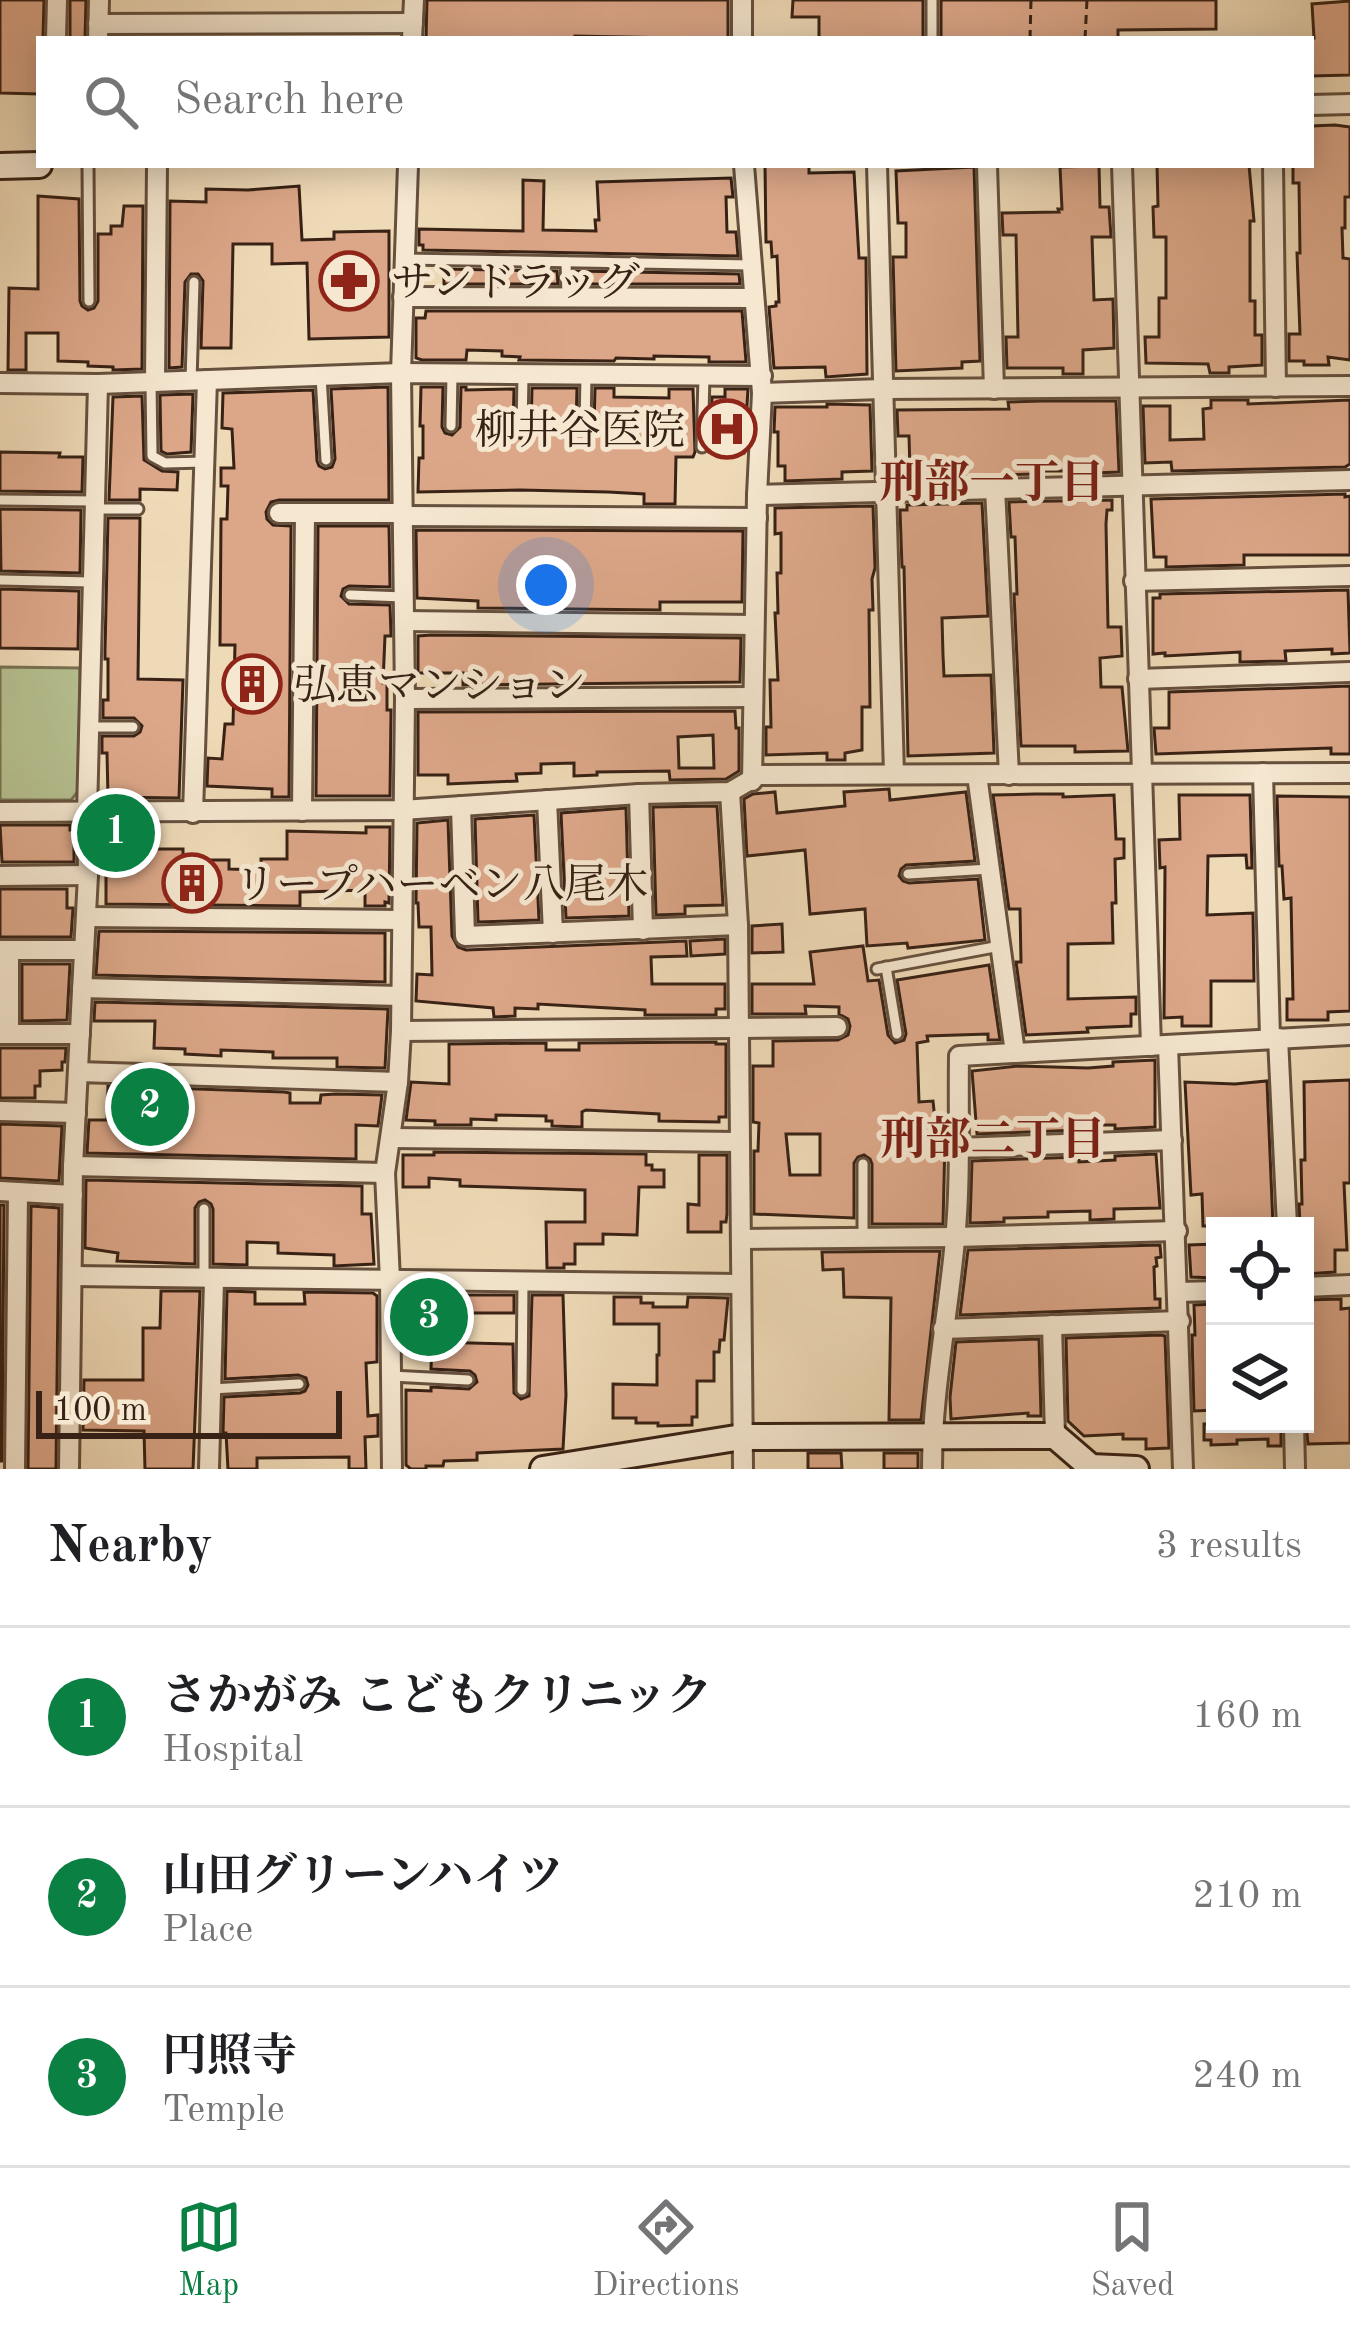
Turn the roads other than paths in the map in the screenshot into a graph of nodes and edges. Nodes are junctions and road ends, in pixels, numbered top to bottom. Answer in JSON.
{"nodes":[{"id":1,"x":57,"y":0,"type":"edge"},
{"id":2,"x":99,"y":0,"type":"edge"},
{"id":3,"x":414,"y":0,"type":"edge"},
{"id":4,"x":742,"y":0,"type":"edge"},
{"id":5,"x":932,"y":0,"type":"edge"},
{"id":6,"x":412,"y":31,"type":"edge"},
{"id":7,"x":98,"y":32,"type":"edge"},
{"id":8,"x":56,"y":36,"type":"edge"},
{"id":9,"x":742,"y":36,"type":"edge"},
{"id":10,"x":932,"y":36,"type":"edge"},
{"id":11,"x":1350,"y":104,"type":"edge"},
{"id":12,"x":1314,"y":105,"type":"edge"},
{"id":13,"x":36,"y":165,"type":"edge"},
{"id":14,"x":0,"y":166,"type":"edge"},
{"id":15,"x":88,"y":168,"type":"edge"},
{"id":16,"x":157,"y":168,"type":"edge"},
{"id":17,"x":408,"y":168,"type":"edge"},
{"id":18,"x":744,"y":168,"type":"edge"},
{"id":19,"x":877,"y":168,"type":"edge"},
{"id":20,"x":987,"y":168,"type":"edge"},
{"id":21,"x":1122,"y":168,"type":"edge"},
{"id":22,"x":1273,"y":168,"type":"edge"},
{"id":23,"x":404,"y":259,"type":"junction"},
{"id":24,"x":566,"y":262,"type":"junction"},
{"id":25,"x":752,"y":265,"type":"junction"},
{"id":26,"x":194,"y":282,"type":"dead end"},
{"id":27,"x":404,"y":296,"type":"junction"},
{"id":28,"x":567,"y":297,"type":"junction"},
{"id":29,"x":754,"y":298,"type":"junction"},
{"id":30,"x":89,"y":301,"type":"dead end"},
{"id":31,"x":401,"y":373,"type":"junction"},
{"id":32,"x":452,"y":374,"type":"junction"},
{"id":33,"x":523,"y":375,"type":"junction"},
{"id":34,"x":321,"y":376,"type":"junction"},
{"id":35,"x":586,"y":376,"type":"junction"},
{"id":36,"x":704,"y":377,"type":"junction"},
{"id":37,"x":199,"y":380,"type":"junction"},
{"id":38,"x":153,"y":382,"type":"junction"},
{"id":39,"x":0,"y":383,"type":"edge"},
{"id":40,"x":98,"y":384,"type":"junction"},
{"id":41,"x":762,"y":384,"type":"junction"},
{"id":42,"x":1350,"y":386,"type":"edge"},
{"id":43,"x":1276,"y":387,"type":"junction"},
{"id":44,"x":994,"y":388,"type":"junction"},
{"id":45,"x":1129,"y":388,"type":"junction"},
{"id":46,"x":882,"y":389,"type":"junction"},
{"id":47,"x":451,"y":426,"type":"dead end"},
{"id":48,"x":585,"y":427,"type":"dead end"},
{"id":49,"x":522,"y":430,"type":"dead end"},
{"id":50,"x":702,"y":447,"type":"dead end"},
{"id":51,"x":326,"y":460,"type":"dead end"},
{"id":52,"x":204,"y":462,"type":"junction"},
{"id":53,"x":1350,"y":480,"type":"edge"},
{"id":54,"x":1131,"y":484,"type":"junction"},
{"id":55,"x":995,"y":488,"type":"junction"},
{"id":56,"x":885,"y":491,"type":"junction"},
{"id":57,"x":757,"y":496,"type":"junction"},
{"id":58,"x":0,"y":500,"type":"edge"},
{"id":59,"x":95,"y":505,"type":"junction"},
{"id":60,"x":138,"y":509,"type":"dead end"},
{"id":61,"x":279,"y":513,"type":"dead end"},
{"id":62,"x":305,"y":513,"type":"junction"},
{"id":63,"x":403,"y":514,"type":"junction"},
{"id":64,"x":757,"y":518,"type":"junction"},
{"id":65,"x":1350,"y":576,"type":"edge"},
{"id":66,"x":0,"y":580,"type":"edge"},
{"id":67,"x":1134,"y":581,"type":"junction"},
{"id":68,"x":92,"y":582,"type":"junction"},
{"id":69,"x":350,"y":595,"type":"dead end"},
{"id":70,"x":404,"y":597,"type":"junction"},
{"id":71,"x":404,"y":621,"type":"junction"},
{"id":72,"x":754,"y":625,"type":"junction"},
{"id":73,"x":1350,"y":672,"type":"edge"},
{"id":74,"x":1138,"y":679,"type":"junction"},
{"id":75,"x":753,"y":697,"type":"junction"},
{"id":76,"x":405,"y":699,"type":"junction"},
{"id":77,"x":89,"y":727,"type":"junction"},
{"id":78,"x":133,"y":727,"type":"dead end"},
{"id":79,"x":1263,"y":773,"type":"junction"},
{"id":80,"x":1350,"y":773,"type":"edge"},
{"id":81,"x":894,"y":774,"type":"junction"},
{"id":82,"x":1141,"y":774,"type":"junction"},
{"id":83,"x":976,"y":775,"type":"junction"},
{"id":84,"x":1009,"y":775,"type":"junction"},
{"id":85,"x":752,"y":781,"type":"junction"},
{"id":86,"x":730,"y":791,"type":"junction"},
{"id":87,"x":639,"y":794,"type":"junction"},
{"id":88,"x":547,"y":800,"type":"junction"},
{"id":89,"x":460,"y":806,"type":"junction"},
{"id":90,"x":402,"y":810,"type":"junction"},
{"id":91,"x":302,"y":811,"type":"junction"},
{"id":92,"x":0,"y":812,"type":"edge"},
{"id":93,"x":87,"y":812,"type":"junction"},
{"id":94,"x":193,"y":813,"type":"junction"},
{"id":95,"x":989,"y":869,"type":"junction"},
{"id":96,"x":908,"y":874,"type":"dead end"},
{"id":97,"x":88,"y":875,"type":"junction"},
{"id":98,"x":0,"y":876,"type":"edge"},
{"id":99,"x":86,"y":916,"type":"junction"},
{"id":100,"x":401,"y":920,"type":"junction"},
{"id":101,"x":738,"y":926,"type":"junction"},
{"id":102,"x":644,"y":930,"type":"junction"},
{"id":103,"x":553,"y":933,"type":"junction"},
{"id":104,"x":1000,"y":946,"type":"junction"},
{"id":105,"x":5,"y":950,"type":"edge"},
{"id":106,"x":84,"y":950,"type":"junction"},
{"id":107,"x":82,"y":988,"type":"junction"},
{"id":108,"x":400,"y":996,"type":"junction"},
{"id":109,"x":837,"y":1027,"type":"dead end"},
{"id":110,"x":739,"y":1030,"type":"junction"},
{"id":111,"x":401,"y":1031,"type":"junction"},
{"id":112,"x":4,"y":1034,"type":"edge"},
{"id":113,"x":80,"y":1034,"type":"junction"},
{"id":114,"x":897,"y":1034,"type":"dead end"},
{"id":115,"x":1350,"y":1035,"type":"edge"},
{"id":116,"x":1274,"y":1038,"type":"junction"},
{"id":117,"x":1159,"y":1045,"type":"junction"},
{"id":118,"x":1015,"y":1053,"type":"junction"},
{"id":119,"x":78,"y":1072,"type":"junction"},
{"id":120,"x":398,"y":1082,"type":"junction"},
{"id":121,"x":0,"y":1111,"type":"edge"},
{"id":122,"x":76,"y":1113,"type":"junction"},
{"id":123,"x":392,"y":1138,"type":"junction"},
{"id":124,"x":1172,"y":1140,"type":"junction"},
{"id":125,"x":739,"y":1142,"type":"junction"},
{"id":126,"x":957,"y":1148,"type":"junction"},
{"id":127,"x":863,"y":1163,"type":"dead end"},
{"id":128,"x":73,"y":1166,"type":"junction"},
{"id":129,"x":385,"y":1173,"type":"junction"},
{"id":130,"x":9,"y":1191,"type":"edge"},
{"id":131,"x":73,"y":1195,"type":"junction"},
{"id":132,"x":204,"y":1208,"type":"dead end"},
{"id":133,"x":1285,"y":1217,"type":"edge"},
{"id":134,"x":1177,"y":1231,"type":"junction"},
{"id":135,"x":863,"y":1238,"type":"junction"},
{"id":136,"x":956,"y":1238,"type":"junction"},
{"id":137,"x":741,"y":1239,"type":"junction"},
{"id":138,"x":73,"y":1276,"type":"junction"},
{"id":139,"x":209,"y":1280,"type":"junction"},
{"id":140,"x":390,"y":1280,"type":"junction"},
{"id":141,"x":523,"y":1282,"type":"junction"},
{"id":142,"x":740,"y":1285,"type":"junction"},
{"id":143,"x":1350,"y":1285,"type":"edge"},
{"id":144,"x":1314,"y":1287,"type":"edge"},
{"id":145,"x":1206,"y":1291,"type":"edge"},
{"id":146,"x":1178,"y":1292,"type":"junction"},
{"id":147,"x":1180,"y":1321,"type":"junction"},
{"id":148,"x":1052,"y":1325,"type":"junction"},
{"id":149,"x":943,"y":1329,"type":"junction"},
{"id":150,"x":391,"y":1376,"type":"junction"},
{"id":151,"x":468,"y":1380,"type":"dead end"},
{"id":152,"x":299,"y":1384,"type":"dead end"},
{"id":153,"x":211,"y":1389,"type":"junction"},
{"id":154,"x":522,"y":1390,"type":"dead end"},
{"id":155,"x":1294,"y":1433,"type":"edge"},
{"id":156,"x":1055,"y":1436,"type":"junction"},
{"id":157,"x":742,"y":1437,"type":"junction"},
{"id":158,"x":932,"y":1437,"type":"junction"},
{"id":159,"x":1074,"y":1462,"type":"edge"},
{"id":160,"x":15,"y":1469,"type":"edge"},
{"id":161,"x":69,"y":1469,"type":"edge"},
{"id":162,"x":209,"y":1469,"type":"edge"},
{"id":163,"x":392,"y":1469,"type":"edge"},
{"id":164,"x":543,"y":1469,"type":"edge"},
{"id":165,"x":743,"y":1469,"type":"edge"},
{"id":166,"x":932,"y":1469,"type":"edge"},
{"id":167,"x":1134,"y":1469,"type":"edge"},
{"id":168,"x":1183,"y":1469,"type":"edge"},
{"id":169,"x":1295,"y":1469,"type":"edge"}],
"edges":[{"from":1,"to":8,"type":"street"},
{"from":2,"to":7,"type":"street"},
{"from":3,"to":6,"type":"street"},
{"from":4,"to":9,"type":"street"},
{"from":5,"to":10,"type":"lane"},
{"from":6,"to":7,"type":"street"},
{"from":11,"to":12,"type":"street"},
{"from":13,"to":14,"type":"street"},
{"from":15,"to":30,"type":"lane"},
{"from":16,"to":38,"type":"street"},
{"from":17,"to":23,"type":"street"},
{"from":18,"to":25,"type":"street"},
{"from":19,"to":46,"type":"street"},
{"from":20,"to":44,"type":"street"},
{"from":21,"to":45,"type":"street"},
{"from":22,"to":43,"type":"street"},
{"from":23,"to":24,"type":"lane"},
{"from":23,"to":27,"type":"street"},
{"from":24,"to":25,"type":"lane"},
{"from":24,"to":28,"type":"lane"},
{"from":25,"to":29,"type":"street"},
{"from":26,"to":37,"type":"lane"},
{"from":27,"to":28,"type":"street"},
{"from":27,"to":31,"type":"street"},
{"from":28,"to":29,"type":"street"},
{"from":29,"to":41,"type":"street"},
{"from":31,"to":32,"type":"street"},
{"from":31,"to":34,"type":"street"},
{"from":31,"to":63,"type":"street"},
{"from":32,"to":33,"type":"street"},
{"from":32,"to":47,"type":"lane"},
{"from":33,"to":35,"type":"street"},
{"from":33,"to":49,"type":"lane"},
{"from":34,"to":37,"type":"street"},
{"from":34,"to":51,"type":"lane"},
{"from":35,"to":36,"type":"street"},
{"from":35,"to":48,"type":"lane"},
{"from":36,"to":41,"type":"street"},
{"from":36,"to":50,"type":"lane"},
{"from":37,"to":38,"type":"street"},
{"from":37,"to":52,"type":"street"},
{"from":38,"to":40,"type":"street"},
{"from":38,"to":52,"type":"lane"},
{"from":39,"to":40,"type":"street"},
{"from":40,"to":59,"type":"street"},
{"from":41,"to":46,"type":"street"},
{"from":41,"to":57,"type":"street"},
{"from":42,"to":43,"type":"street"},
{"from":43,"to":45,"type":"street"},
{"from":44,"to":45,"type":"street"},
{"from":44,"to":46,"type":"street"},
{"from":45,"to":54,"type":"street"},
{"from":46,"to":56,"type":"street"},
{"from":52,"to":94,"type":"street"},
{"from":53,"to":54,"type":"street"},
{"from":54,"to":55,"type":"street"},
{"from":54,"to":67,"type":"street"},
{"from":55,"to":56,"type":"street"},
{"from":55,"to":84,"type":"street"},
{"from":56,"to":57,"type":"street"},
{"from":56,"to":81,"type":"street"},
{"from":57,"to":64,"type":"street"},
{"from":58,"to":59,"type":"lane"},
{"from":59,"to":60,"type":"lane"},
{"from":59,"to":68,"type":"street"},
{"from":61,"to":62,"type":"street"},
{"from":62,"to":63,"type":"street"},
{"from":62,"to":91,"type":"street"},
{"from":63,"to":64,"type":"street"},
{"from":63,"to":70,"type":"street"},
{"from":64,"to":72,"type":"street"},
{"from":65,"to":67,"type":"street"},
{"from":66,"to":68,"type":"lane"},
{"from":67,"to":74,"type":"street"},
{"from":68,"to":77,"type":"street"},
{"from":69,"to":70,"type":"lane"},
{"from":70,"to":71,"type":"street"},
{"from":71,"to":72,"type":"street"},
{"from":71,"to":76,"type":"street"},
{"from":72,"to":75,"type":"street"},
{"from":73,"to":74,"type":"street"},
{"from":74,"to":82,"type":"street"},
{"from":75,"to":76,"type":"street"},
{"from":75,"to":85,"type":"street"},
{"from":76,"to":90,"type":"street"},
{"from":77,"to":78,"type":"lane"},
{"from":77,"to":93,"type":"street"},
{"from":79,"to":80,"type":"street"},
{"from":79,"to":82,"type":"street"},
{"from":79,"to":116,"type":"street"},
{"from":81,"to":83,"type":"street"},
{"from":81,"to":85,"type":"street"},
{"from":82,"to":84,"type":"street"},
{"from":82,"to":117,"type":"street"},
{"from":83,"to":84,"type":"street"},
{"from":83,"to":95,"type":"street"},
{"from":85,"to":86,"type":"street"},
{"from":86,"to":87,"type":"street"},
{"from":86,"to":101,"type":"street"},
{"from":87,"to":88,"type":"street"},
{"from":87,"to":102,"type":"street"},
{"from":88,"to":89,"type":"street"},
{"from":88,"to":103,"type":"street"},
{"from":89,"to":90,"type":"street"},
{"from":89,"to":103,"type":"street"},
{"from":90,"to":91,"type":"street"},
{"from":90,"to":100,"type":"street"},
{"from":91,"to":94,"type":"street"},
{"from":92,"to":93,"type":"street"},
{"from":93,"to":94,"type":"street"},
{"from":93,"to":97,"type":"street"},
{"from":95,"to":96,"type":"lane"},
{"from":95,"to":104,"type":"street"},
{"from":97,"to":98,"type":"street"},
{"from":97,"to":99,"type":"street"},
{"from":99,"to":100,"type":"street"},
{"from":99,"to":106,"type":"street"},
{"from":100,"to":108,"type":"street"},
{"from":101,"to":102,"type":"street"},
{"from":101,"to":110,"type":"street"},
{"from":102,"to":103,"type":"street"},
{"from":104,"to":114,"type":"lane"},
{"from":104,"to":118,"type":"street"},
{"from":105,"to":106,"type":"street"},
{"from":105,"to":112,"type":"street"},
{"from":106,"to":107,"type":"street"},
{"from":107,"to":108,"type":"street"},
{"from":107,"to":113,"type":"street"},
{"from":108,"to":111,"type":"street"},
{"from":109,"to":110,"type":"street"},
{"from":110,"to":111,"type":"street"},
{"from":110,"to":125,"type":"street"},
{"from":111,"to":120,"type":"street"},
{"from":112,"to":113,"type":"street"},
{"from":113,"to":119,"type":"street"},
{"from":115,"to":116,"type":"street"},
{"from":116,"to":117,"type":"street"},
{"from":116,"to":133,"type":"street"},
{"from":117,"to":118,"type":"street"},
{"from":117,"to":124,"type":"street"},
{"from":118,"to":126,"type":"street"},
{"from":119,"to":120,"type":"street"},
{"from":119,"to":122,"type":"street"},
{"from":120,"to":123,"type":"street"},
{"from":121,"to":122,"type":"street"},
{"from":122,"to":128,"type":"street"},
{"from":123,"to":125,"type":"street"},
{"from":123,"to":129,"type":"street"},
{"from":124,"to":126,"type":"street"},
{"from":124,"to":134,"type":"street"},
{"from":125,"to":137,"type":"street"},
{"from":126,"to":136,"type":"street"},
{"from":127,"to":135,"type":"lane"},
{"from":128,"to":129,"type":"street"},
{"from":128,"to":131,"type":"street"},
{"from":129,"to":140,"type":"street"},
{"from":130,"to":131,"type":"street"},
{"from":130,"to":160,"type":"street"},
{"from":131,"to":138,"type":"street"},
{"from":132,"to":139,"type":"lane"},
{"from":134,"to":136,"type":"street"},
{"from":134,"to":146,"type":"street"},
{"from":135,"to":136,"type":"street"},
{"from":135,"to":137,"type":"street"},
{"from":136,"to":149,"type":"street"},
{"from":137,"to":142,"type":"street"},
{"from":138,"to":139,"type":"street"},
{"from":138,"to":161,"type":"street"},
{"from":139,"to":140,"type":"street"},
{"from":139,"to":153,"type":"street"},
{"from":140,"to":141,"type":"street"},
{"from":140,"to":150,"type":"street"},
{"from":141,"to":142,"type":"street"},
{"from":141,"to":154,"type":"lane"},
{"from":142,"to":157,"type":"street"},
{"from":143,"to":144,"type":"street"},
{"from":145,"to":146,"type":"street"},
{"from":146,"to":147,"type":"street"},
{"from":147,"to":148,"type":"street"},
{"from":147,"to":168,"type":"street"},
{"from":148,"to":149,"type":"street"},
{"from":148,"to":156,"type":"street"},
{"from":149,"to":158,"type":"street"},
{"from":150,"to":151,"type":"lane"},
{"from":150,"to":163,"type":"street"},
{"from":152,"to":153,"type":"lane"},
{"from":153,"to":162,"type":"street"},
{"from":155,"to":169,"type":"street"},
{"from":156,"to":158,"type":"street"},
{"from":156,"to":159,"type":"street"},
{"from":157,"to":158,"type":"street"},
{"from":157,"to":164,"type":"street"},
{"from":157,"to":165,"type":"street"},
{"from":158,"to":166,"type":"street"},
{"from":159,"to":167,"type":"street"}]}
